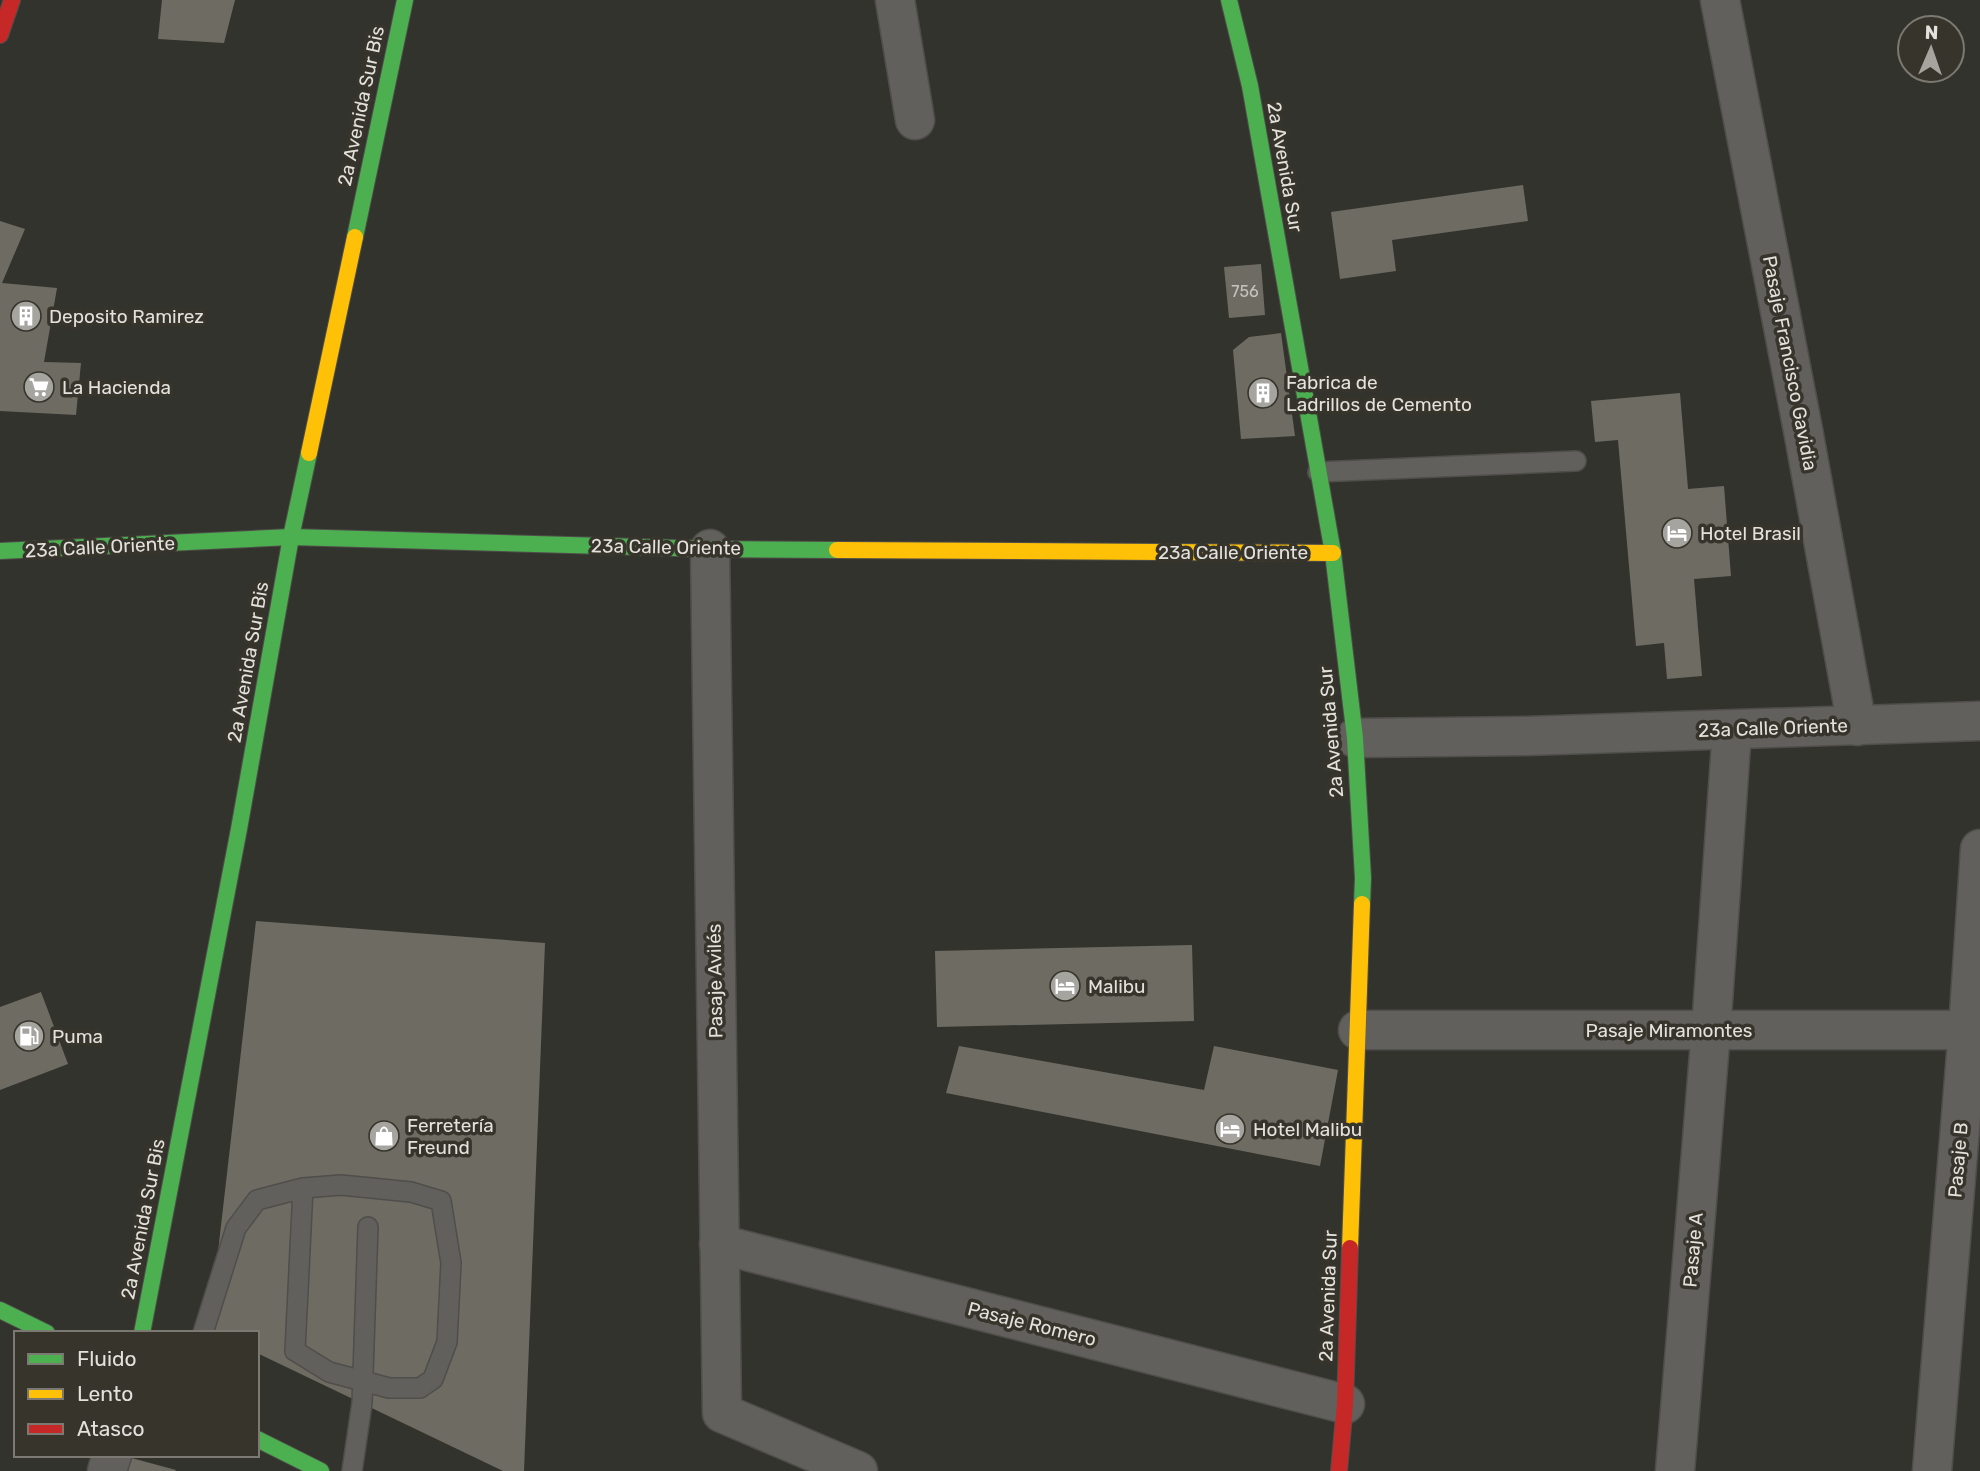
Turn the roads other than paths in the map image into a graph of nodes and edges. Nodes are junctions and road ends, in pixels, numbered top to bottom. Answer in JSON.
{"nodes":[{"id":1,"x":12,"y":0,"type":"edge"},
{"id":2,"x":405,"y":0,"type":"edge"},
{"id":3,"x":895,"y":0,"type":"edge"},
{"id":4,"x":1229,"y":0,"type":"edge"},
{"id":5,"x":1720,"y":0,"type":"edge"},
{"id":6,"x":0,"y":35,"type":"edge"},
{"id":7,"x":915,"y":120,"type":"dead end"},
{"id":8,"x":1576,"y":461,"type":"dead end"},
{"id":9,"x":1318,"y":472,"type":"junction"},
{"id":10,"x":291,"y":537,"type":"junction"},
{"id":11,"x":710,"y":549,"type":"junction"},
{"id":12,"x":0,"y":551,"type":"edge"},
{"id":13,"x":1333,"y":553,"type":"junction"},
{"id":14,"x":1980,"y":722,"type":"edge"},
{"id":15,"x":1857,"y":726,"type":"junction"},
{"id":16,"x":1732,"y":730,"type":"junction"},
{"id":17,"x":1355,"y":738,"type":"junction"},
{"id":18,"x":1980,"y":849,"type":"edge"},
{"id":19,"x":1358,"y":1030,"type":"junction"},
{"id":20,"x":1711,"y":1030,"type":"junction"},
{"id":21,"x":1974,"y":1030,"type":"edge"},
{"id":22,"x":303,"y":1188,"type":"junction"},
{"id":23,"x":368,"y":1227,"type":"dead end"},
{"id":24,"x":719,"y":1244,"type":"junction"},
{"id":25,"x":0,"y":1310,"type":"edge"},
{"id":26,"x":43,"y":1331,"type":"edge"},
{"id":27,"x":142,"y":1331,"type":"edge"},
{"id":28,"x":204,"y":1331,"type":"edge"},
{"id":29,"x":362,"y":1382,"type":"junction"},
{"id":30,"x":1345,"y":1404,"type":"junction"},
{"id":31,"x":259,"y":1439,"type":"edge"},
{"id":32,"x":321,"y":1471,"type":"edge"},
{"id":33,"x":352,"y":1471,"type":"edge"},
{"id":34,"x":858,"y":1471,"type":"edge"},
{"id":35,"x":1339,"y":1471,"type":"edge"},
{"id":36,"x":1675,"y":1471,"type":"edge"},
{"id":37,"x":1932,"y":1471,"type":"edge"}],
"edges":[{"from":1,"to":6,"type":"main road"},
{"from":2,"to":10,"type":"main road","name":"2a Avenida Sur Bis"},
{"from":3,"to":7,"type":"street"},
{"from":4,"to":9,"type":"main road","name":"2a Avenida Sur"},
{"from":5,"to":15,"type":"street","name":"Pasaje Francisco Gavidia"},
{"from":8,"to":9,"type":"lane"},
{"from":9,"to":13,"type":"main road","name":"2a Avenida Sur"},
{"from":10,"to":11,"type":"main road","name":"23a Calle Oriente"},
{"from":10,"to":12,"type":"main road","name":"23a Calle Oriente"},
{"from":10,"to":27,"type":"main road","name":"2a Avenida Sur Bis"},
{"from":11,"to":13,"type":"main road","name":"23a Calle Oriente"},
{"from":11,"to":24,"type":"street","name":"Pasaje Avilés"},
{"from":13,"to":17,"type":"main road","name":"2a Avenida Sur"},
{"from":14,"to":15,"type":"street","name":"23a Calle Oriente"},
{"from":15,"to":16,"type":"street","name":"23a Calle Oriente"},
{"from":16,"to":17,"type":"street","name":"23a Calle Oriente"},
{"from":16,"to":20,"type":"street","name":"Pasaje A"},
{"from":17,"to":19,"type":"main road","name":"2a Avenida Sur"},
{"from":18,"to":21,"type":"street","name":"Pasaje B"},
{"from":19,"to":20,"type":"street","name":"Pasaje Miramontes"},
{"from":19,"to":30,"type":"main road","name":"2a Avenida Sur"},
{"from":20,"to":21,"type":"street","name":"Pasaje Miramontes"},
{"from":20,"to":36,"type":"street","name":"Pasaje A"},
{"from":21,"to":37,"type":"street","name":"Pasaje B"},
{"from":22,"to":28,"type":"lane"},
{"from":22,"to":29,"type":"lane"},
{"from":22,"to":29,"type":"lane"},
{"from":23,"to":29,"type":"lane"},
{"from":24,"to":30,"type":"street","name":"Pasaje Romero"},
{"from":24,"to":34,"type":"street","name":"Pasaje Avilés"},
{"from":25,"to":26,"type":"main road"},
{"from":29,"to":33,"type":"lane"},
{"from":30,"to":35,"type":"main road","name":"2a Avenida Sur"},
{"from":31,"to":32,"type":"main road"}]}
